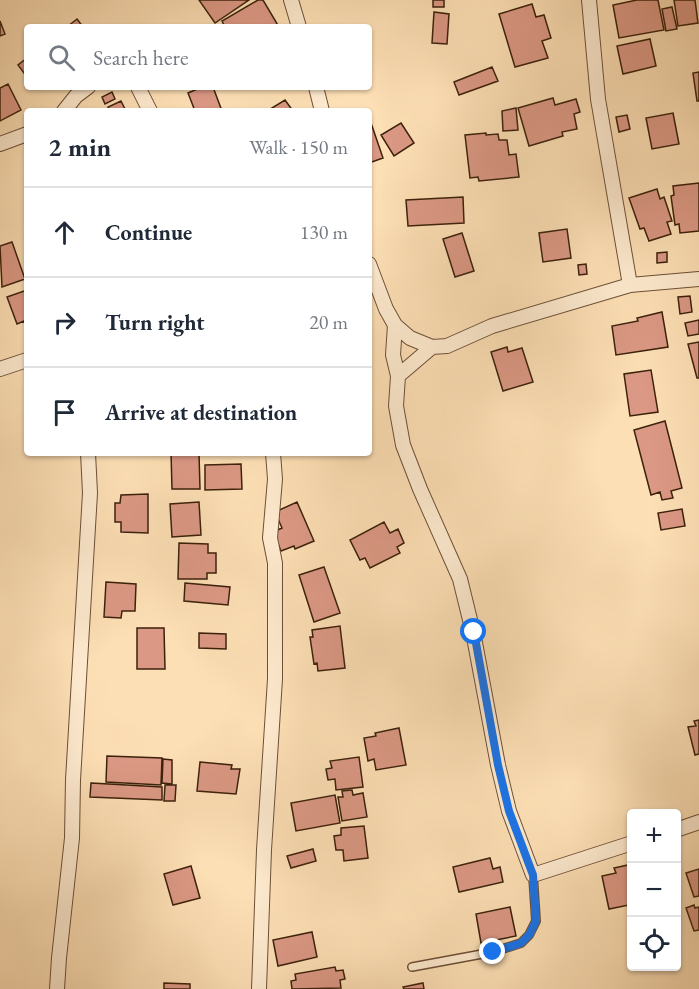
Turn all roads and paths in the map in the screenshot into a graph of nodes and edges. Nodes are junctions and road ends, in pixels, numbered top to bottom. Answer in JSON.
{"nodes":[{"id":1,"x":291,"y":0,"type":"edge"},
{"id":2,"x":589,"y":0,"type":"edge"},
{"id":3,"x":298,"y":24,"type":"edge"},
{"id":4,"x":84,"y":90,"type":"edge"},
{"id":5,"x":140,"y":90,"type":"edge"},
{"id":6,"x":317,"y":90,"type":"edge"},
{"id":7,"x":66,"y":108,"type":"edge"},
{"id":8,"x":148,"y":108,"type":"edge"},
{"id":9,"x":321,"y":108,"type":"edge"},
{"id":10,"x":24,"y":135,"type":"edge"},
{"id":11,"x":0,"y":144,"type":"edge"},
{"id":12,"x":372,"y":271,"type":"edge"},
{"id":13,"x":699,"y":279,"type":"edge"},
{"id":14,"x":630,"y":285,"type":"junction"},
{"id":15,"x":395,"y":326,"type":"junction"},
{"id":16,"x":432,"y":347,"type":"junction"},
{"id":17,"x":24,"y":361,"type":"edge"},
{"id":18,"x":0,"y":369,"type":"edge"},
{"id":19,"x":398,"y":376,"type":"junction"},
{"id":20,"x":88,"y":456,"type":"edge"},
{"id":21,"x":273,"y":456,"type":"edge"},
{"id":22,"x":699,"y":822,"type":"edge"},
{"id":23,"x":681,"y":828,"type":"edge"},
{"id":24,"x":627,"y":845,"type":"edge"},
{"id":25,"x":533,"y":875,"type":"junction"},
{"id":26,"x":412,"y":967,"type":"dead end"},
{"id":27,"x":57,"y":989,"type":"edge"},
{"id":28,"x":260,"y":989,"type":"edge"}],
"edges":[{"from":1,"to":3,"type":"street"},
{"from":2,"to":14,"type":"street"},
{"from":4,"to":7,"type":"street"},
{"from":5,"to":8,"type":"street"},
{"from":6,"to":9,"type":"street"},
{"from":10,"to":11,"type":"street"},
{"from":12,"to":15,"type":"street"},
{"from":13,"to":14,"type":"street"},
{"from":14,"to":16,"type":"street"},
{"from":15,"to":16,"type":"street"},
{"from":15,"to":19,"type":"street"},
{"from":16,"to":19,"type":"street"},
{"from":17,"to":18,"type":"street"},
{"from":19,"to":25,"type":"street"},
{"from":20,"to":27,"type":"street"},
{"from":21,"to":28,"type":"street"},
{"from":22,"to":23,"type":"street"},
{"from":24,"to":25,"type":"street"},
{"from":25,"to":26,"type":"lane"}]}
